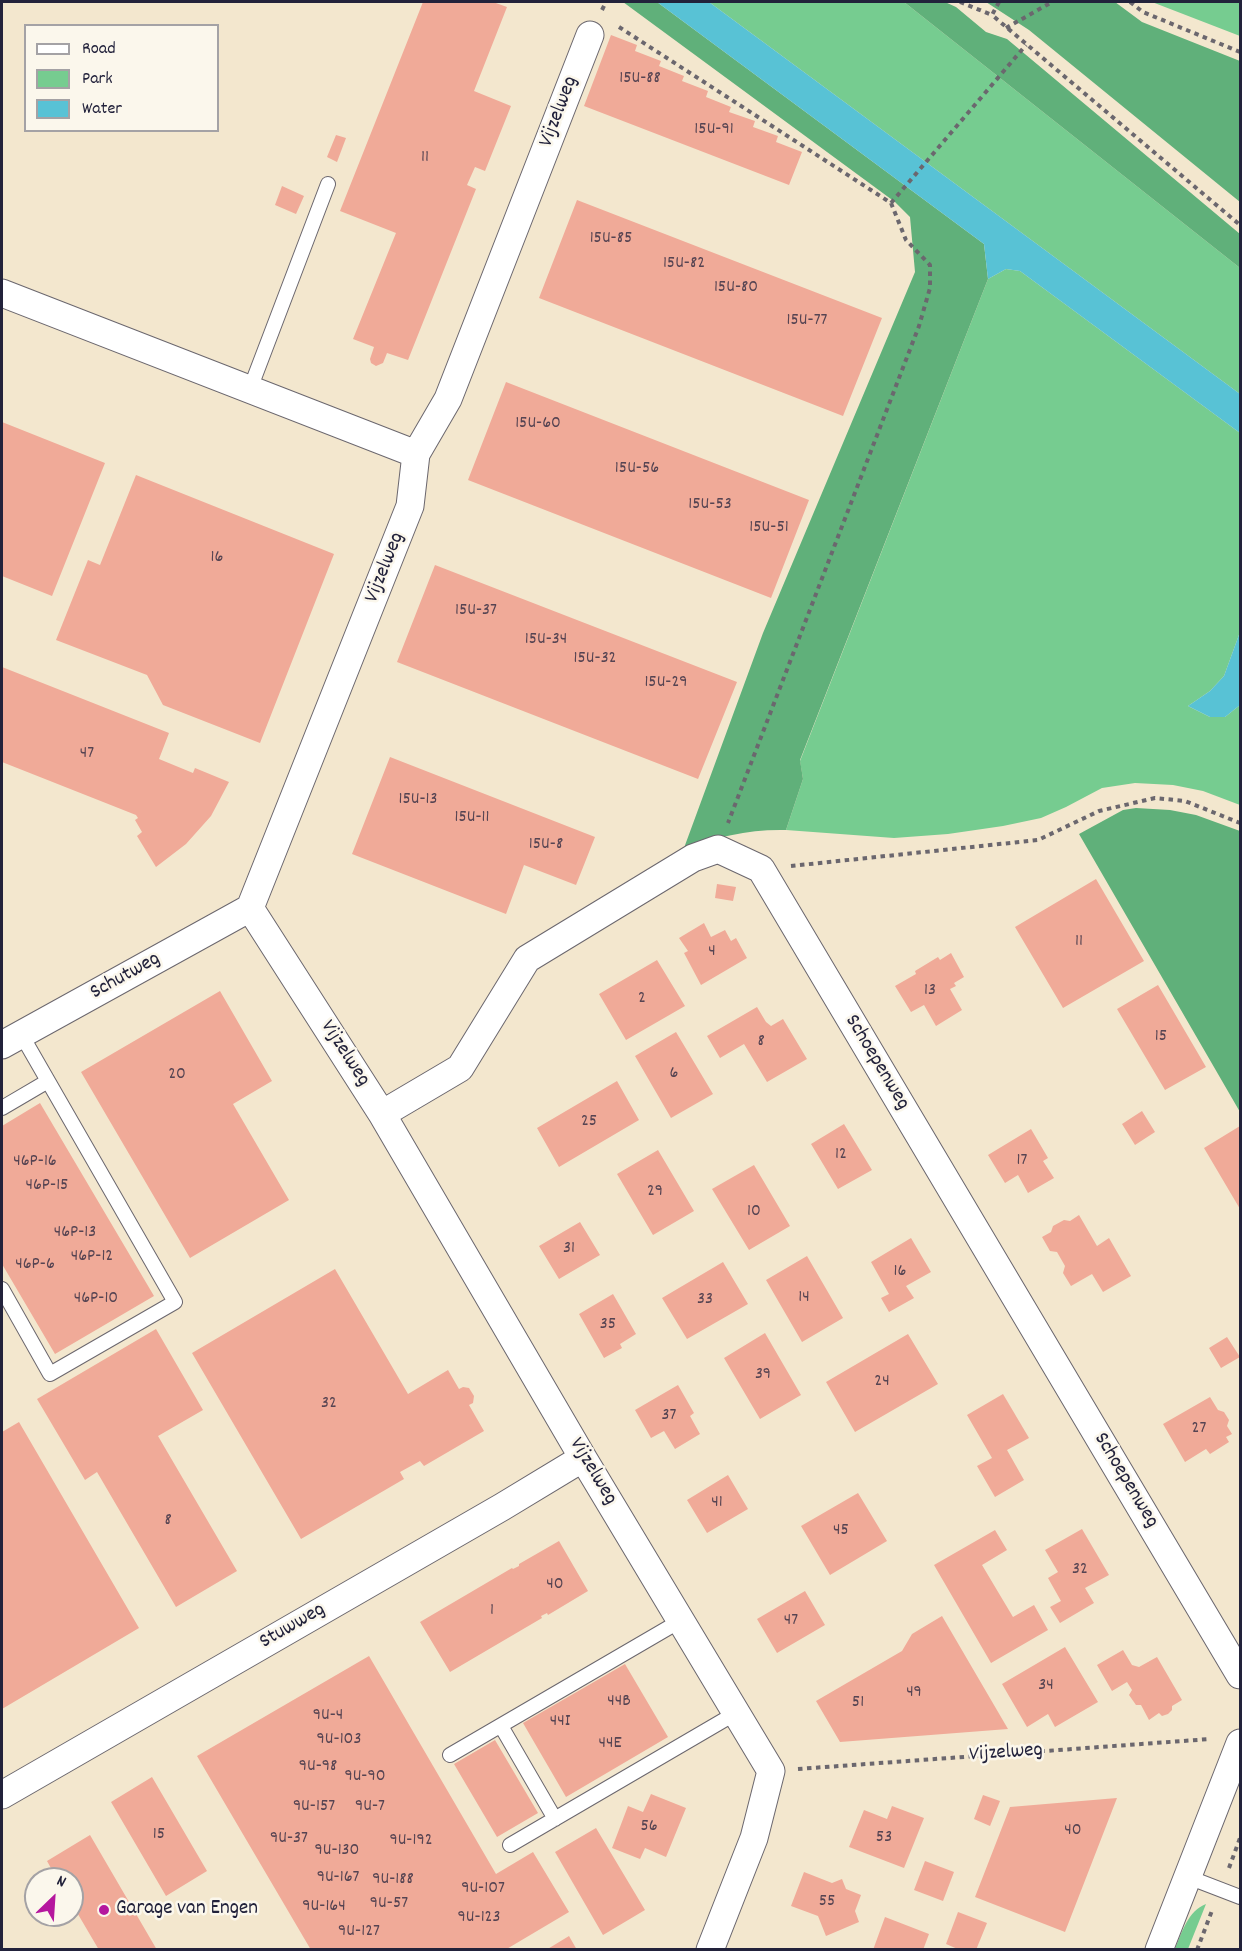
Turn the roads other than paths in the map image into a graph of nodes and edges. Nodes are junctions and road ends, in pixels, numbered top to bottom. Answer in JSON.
{"nodes":[{"id":1,"x":600,"y":28,"type":"road end"},
{"id":2,"x":328,"y":184,"type":"dead end"},
{"id":3,"x":2,"y":293,"type":"edge"},
{"id":4,"x":250,"y":389,"type":"junction"},
{"id":5,"x":416,"y":454,"type":"junction"},
{"id":6,"x":250,"y":908,"type":"junction"},
{"id":7,"x":11,"y":1040,"type":"edge"},
{"id":8,"x":48,"y":1081,"type":"junction"},
{"id":9,"x":2,"y":1108,"type":"edge"},
{"id":10,"x":382,"y":1114,"type":"junction"},
{"id":11,"x":2,"y":1289,"type":"edge"},
{"id":12,"x":583,"y":1458,"type":"junction"},
{"id":13,"x":680,"y":1621,"type":"junction"},
{"id":14,"x":1240,"y":1675,"type":"edge"},
{"id":15,"x":736,"y":1713,"type":"junction"},
{"id":16,"x":501,"y":1726,"type":"junction"},
{"id":17,"x":1229,"y":1741,"type":"edge"},
{"id":18,"x":450,"y":1755,"type":"dead end"},
{"id":19,"x":2,"y":1795,"type":"edge"},
{"id":20,"x":555,"y":1819,"type":"junction"},
{"id":21,"x":510,"y":1845,"type":"dead end"},
{"id":22,"x":1188,"y":1877,"type":"junction"},
{"id":23,"x":1240,"y":1897,"type":"edge"},
{"id":24,"x":710,"y":1950,"type":"edge"},
{"id":25,"x":1159,"y":1950,"type":"edge"}],
"edges":[{"from":1,"to":5,"type":"street","name":"Vijzelweg"},
{"from":2,"to":4,"type":"lane"},
{"from":3,"to":4,"type":"street"},
{"from":4,"to":5,"type":"street"},
{"from":5,"to":6,"type":"street","name":"Vijzelweg"},
{"from":6,"to":7,"type":"street","name":"Schutweg"},
{"from":6,"to":10,"type":"street","name":"Vijzelweg"},
{"from":7,"to":8,"type":"lane"},
{"from":8,"to":9,"type":"lane"},
{"from":8,"to":11,"type":"lane"},
{"from":10,"to":12,"type":"street","name":"Vijzelweg"},
{"from":10,"to":14,"type":"street","name":"Schoepenweg"},
{"from":12,"to":13,"type":"street","name":"Vijzelweg"},
{"from":12,"to":19,"type":"street","name":"Stuwweg"},
{"from":13,"to":15,"type":"street","name":"Vijzelweg"},
{"from":13,"to":16,"type":"lane"},
{"from":15,"to":20,"type":"lane"},
{"from":15,"to":24,"type":"street","name":"Vijzelweg"},
{"from":16,"to":18,"type":"lane"},
{"from":16,"to":20,"type":"lane"},
{"from":17,"to":22,"type":"street"},
{"from":20,"to":21,"type":"lane"},
{"from":22,"to":23,"type":"lane"},
{"from":22,"to":25,"type":"street"}]}
